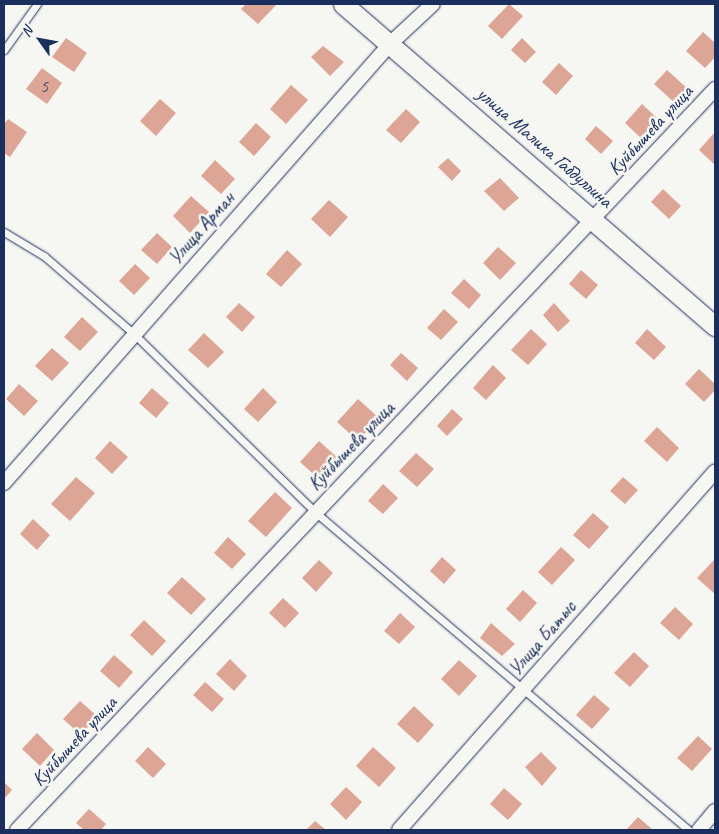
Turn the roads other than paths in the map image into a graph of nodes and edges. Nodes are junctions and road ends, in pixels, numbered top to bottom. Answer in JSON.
{"nodes":[{"id":1,"x":37,"y":4,"type":"edge"},
{"id":2,"x":343,"y":4,"type":"edge"},
{"id":3,"x":433,"y":4,"type":"edge"},
{"id":4,"x":391,"y":43,"type":"junction"},
{"id":5,"x":4,"y":50,"type":"edge"},
{"id":6,"x":715,"y":89,"type":"edge"},
{"id":7,"x":594,"y":220,"type":"junction"},
{"id":8,"x":4,"y":232,"type":"edge"},
{"id":9,"x":715,"y":326,"type":"edge"},
{"id":10,"x":134,"y":334,"type":"junction"},
{"id":11,"x":715,"y":472,"type":"edge"},
{"id":12,"x":4,"y":483,"type":"edge"},
{"id":13,"x":315,"y":512,"type":"junction"},
{"id":14,"x":524,"y":688,"type":"junction"},
{"id":15,"x":715,"y":812,"type":"edge"},
{"id":16,"x":17,"y":830,"type":"edge"},
{"id":17,"x":398,"y":830,"type":"edge"},
{"id":18,"x":689,"y":830,"type":"edge"},
{"id":19,"x":700,"y":830,"type":"edge"}],
"edges":[{"from":1,"to":5,"type":"lane"},
{"from":2,"to":4,"type":"main road","name":"улица Малика Габдуллина"},
{"from":3,"to":4,"type":"street","name":"Улица Арман"},
{"from":4,"to":7,"type":"main road","name":"улица Малика Габдуллина"},
{"from":4,"to":10,"type":"street","name":"Улица Арман"},
{"from":6,"to":7,"type":"street","name":"Куйбышева улица"},
{"from":7,"to":9,"type":"main road","name":"улица Малика Габдуллина"},
{"from":7,"to":13,"type":"street","name":"Куйбышева улица"},
{"from":8,"to":10,"type":"lane"},
{"from":10,"to":12,"type":"street","name":"Улица Арман"},
{"from":10,"to":13,"type":"lane"},
{"from":11,"to":14,"type":"street","name":"Улица Батыс"},
{"from":13,"to":14,"type":"lane"},
{"from":13,"to":16,"type":"street","name":"Куйбышева улица"},
{"from":14,"to":17,"type":"street","name":"Улица Батыс"},
{"from":14,"to":18,"type":"lane"},
{"from":15,"to":19,"type":"street"}]}
